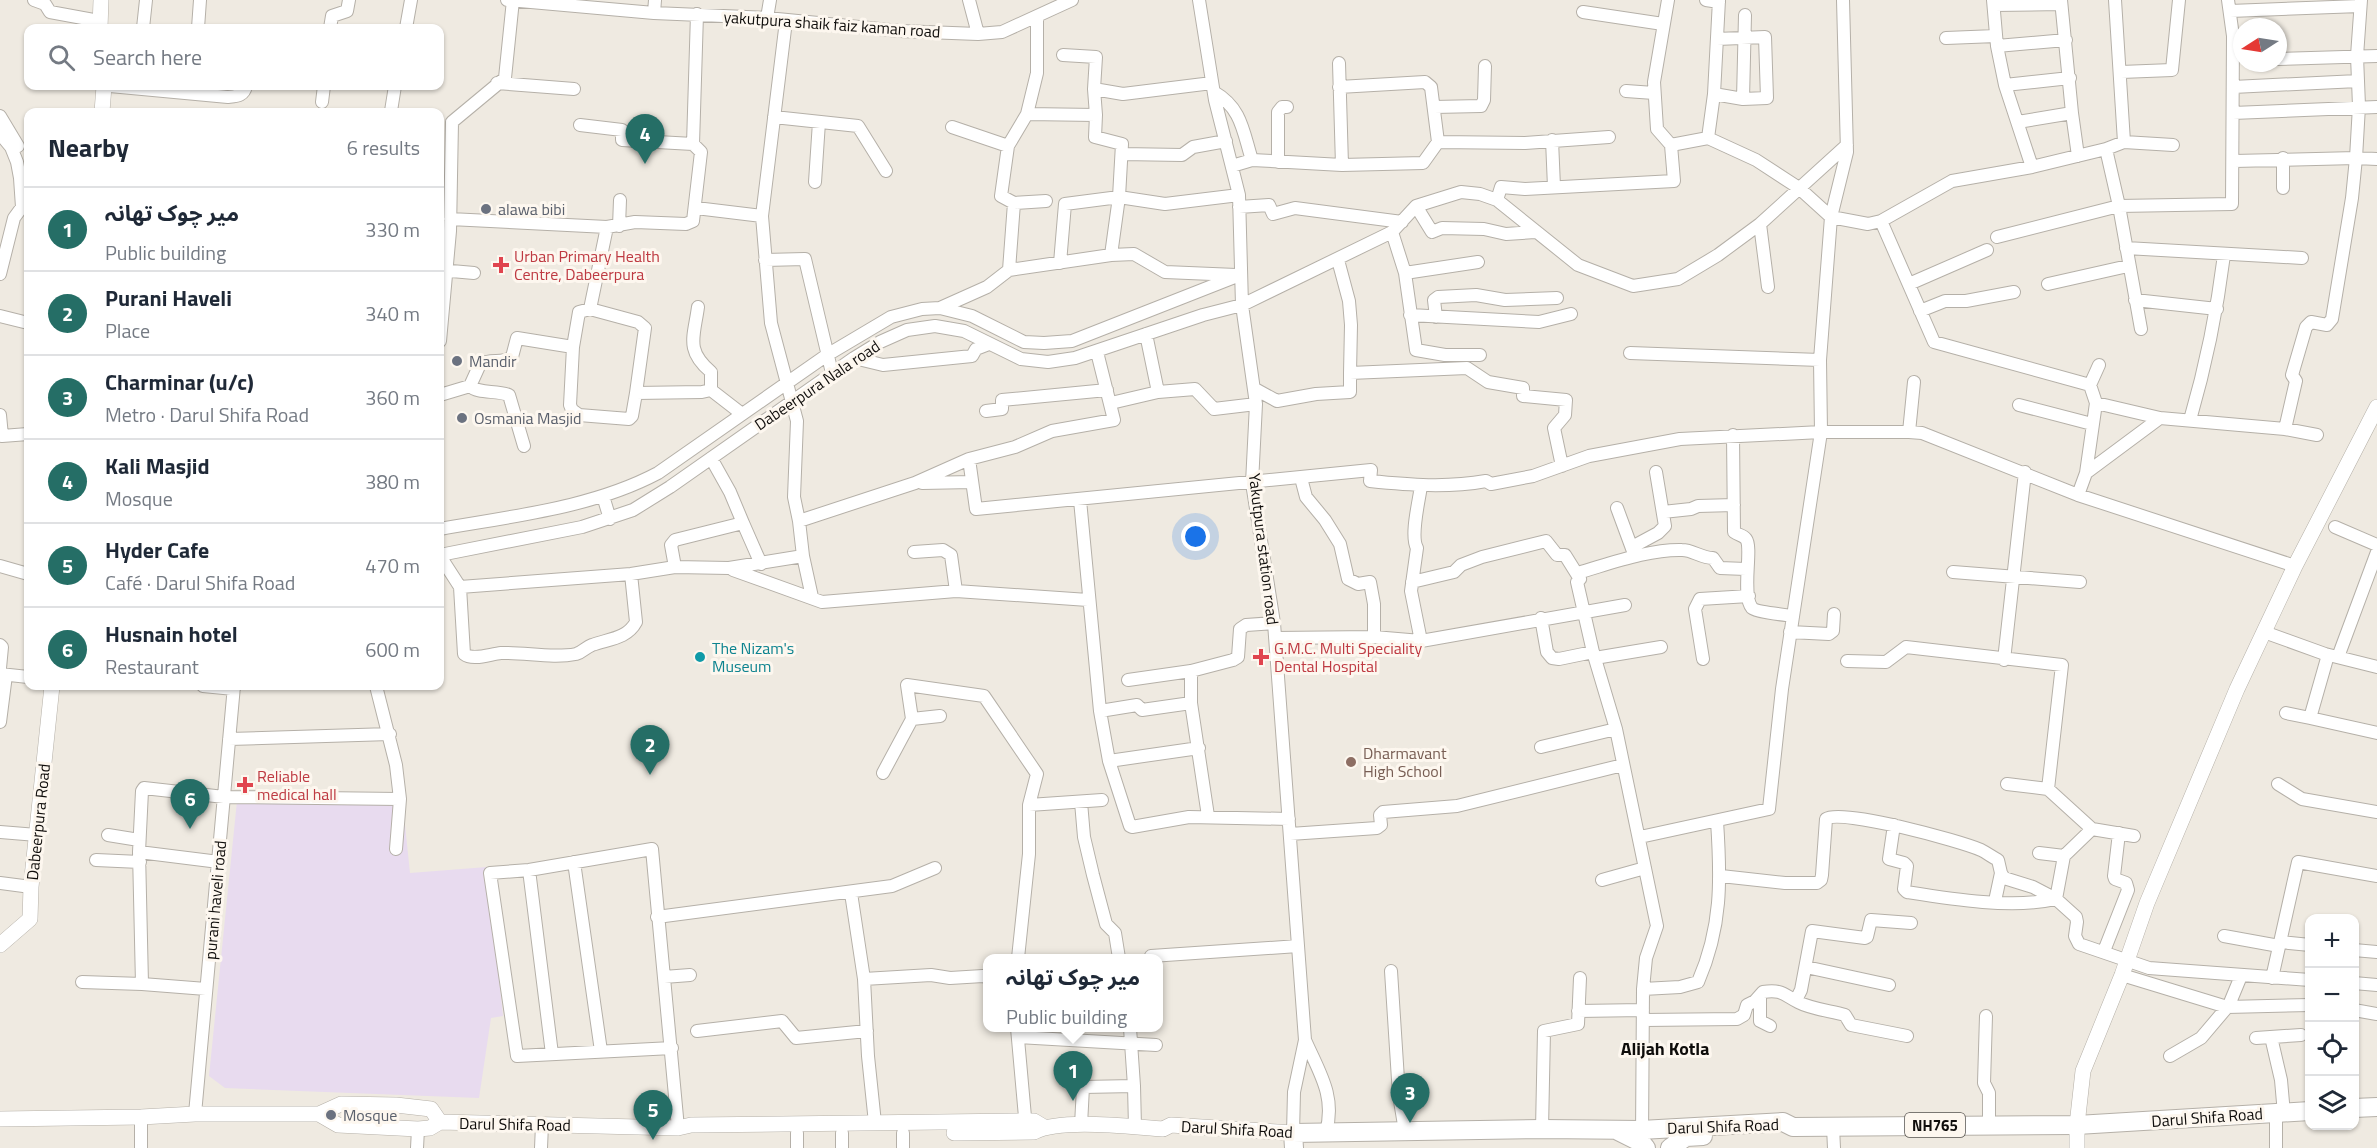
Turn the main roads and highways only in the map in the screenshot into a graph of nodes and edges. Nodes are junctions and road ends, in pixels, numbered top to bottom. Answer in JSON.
{"nodes":[{"id":1,"x":101,"y":0,"type":"edge"},
{"id":2,"x":100,"y":24,"type":"edge"},
{"id":3,"x":104,"y":90,"type":"edge"},
{"id":4,"x":102,"y":108,"type":"edge"},
{"id":5,"x":2376,"y":412,"type":"edge"},
{"id":6,"x":52,"y":690,"type":"edge"},
{"id":7,"x":0,"y":945,"type":"edge"},
{"id":8,"x":2377,"y":1107,"type":"edge"},
{"id":9,"x":2359,"y":1108,"type":"edge"},
{"id":10,"x":2305,"y":1112,"type":"edge"},
{"id":11,"x":319,"y":1114,"type":"junction"},
{"id":12,"x":0,"y":1119,"type":"edge"},
{"id":13,"x":440,"y":1122,"type":"junction"},
{"id":14,"x":1032,"y":1125,"type":"junction"},
{"id":15,"x":2077,"y":1125,"type":"junction"},
{"id":16,"x":1793,"y":1127,"type":"junction"},
{"id":17,"x":680,"y":1128,"type":"junction"},
{"id":18,"x":1326,"y":1132,"type":"junction"},
{"id":19,"x":1289,"y":1138,"type":"edge"},
{"id":20,"x":842,"y":1140,"type":"edge"},
{"id":21,"x":903,"y":1140,"type":"edge"},
{"id":22,"x":1643,"y":1140,"type":"edge"},
{"id":23,"x":797,"y":1141,"type":"edge"},
{"id":24,"x":1313,"y":1148,"type":"edge"},
{"id":25,"x":1670,"y":1148,"type":"edge"},
{"id":26,"x":2077,"y":1148,"type":"edge"}],
"edges":[{"from":1,"to":2,"type":"main road"},
{"from":3,"to":4,"type":"main road"},
{"from":5,"to":15,"type":"main road"},
{"from":6,"to":7,"type":"main road","name":"Dabeerpura Road"},
{"from":8,"to":9,"type":"highway"},
{"from":10,"to":15,"type":"highway","name":"Darul Shifa Road"},
{"from":11,"to":12,"type":"main road","name":"Darul Shifa Road"},
{"from":11,"to":13,"type":"main road","name":"Darul Shifa Road"},
{"from":11,"to":13,"type":"main road"},
{"from":13,"to":17,"type":"main road","name":"Darul Shifa Road"},
{"from":14,"to":17,"type":"main road","name":"Darul Shifa Road"},
{"from":14,"to":19,"type":"main road","name":"Darul Shifa Road"},
{"from":14,"to":21,"type":"main road"},
{"from":15,"to":16,"type":"highway","name":"Darul Shifa Road","number":"NH765"},
{"from":15,"to":26,"type":"main road"},
{"from":16,"to":22,"type":"highway","name":"Darul Shifa Road","number":"NH765"},
{"from":16,"to":25,"type":"highway","number":"NH765"},
{"from":17,"to":23,"type":"main road"},
{"from":18,"to":19,"type":"highway","name":"Darul Shifa Road","number":"NH765"},
{"from":18,"to":22,"type":"highway","name":"Darul Shifa Road","number":"NH765"},
{"from":18,"to":24,"type":"highway"},
{"from":20,"to":21,"type":"main road"},
{"from":20,"to":23,"type":"main road"}]}
